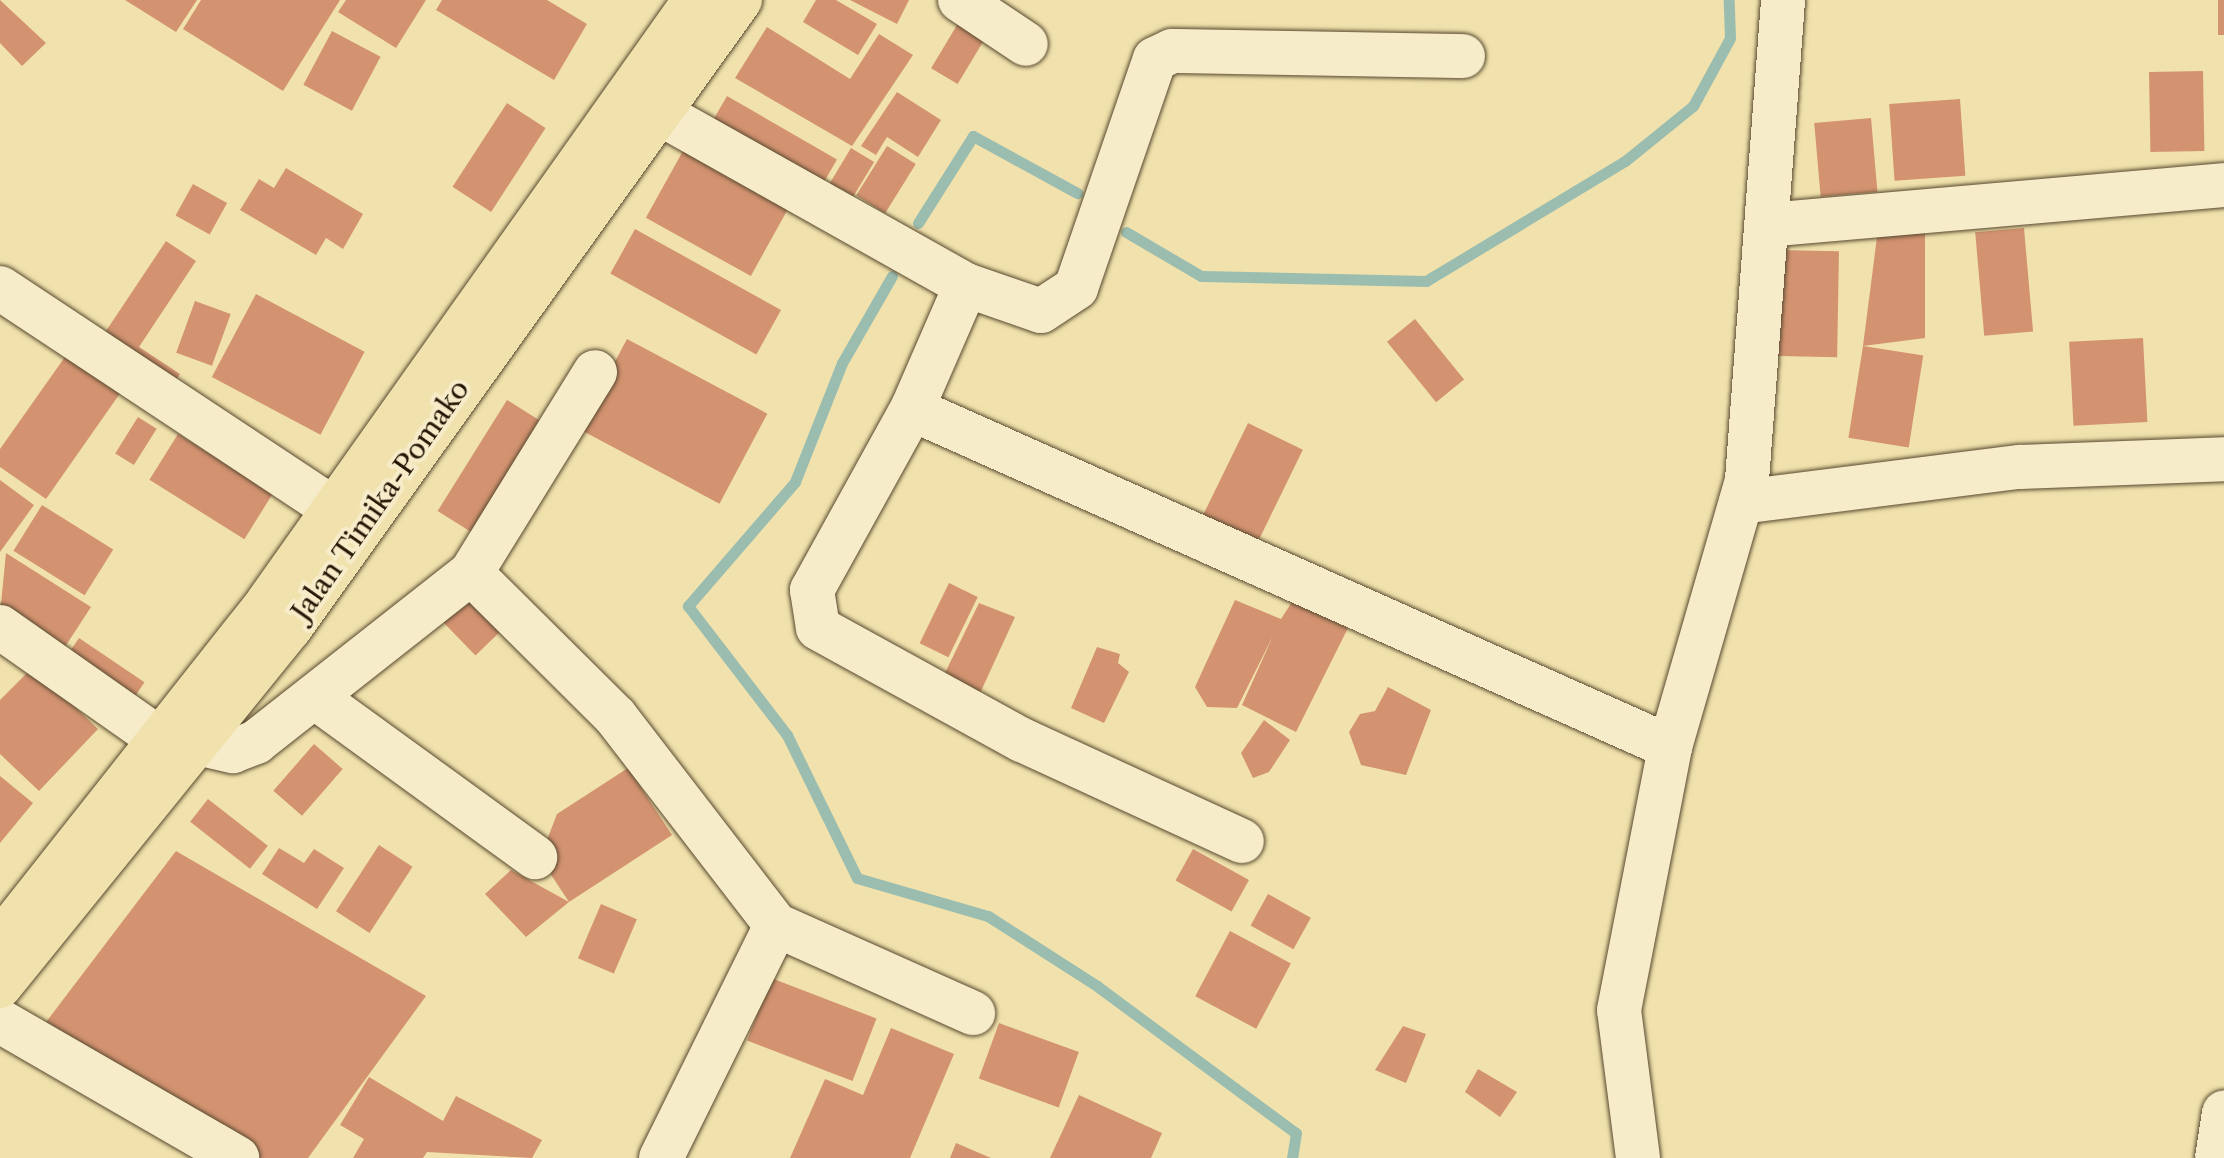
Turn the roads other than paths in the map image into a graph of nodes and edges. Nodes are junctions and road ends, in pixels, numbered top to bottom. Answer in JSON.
{"nodes":[{"id":1,"x":695,"y":0,"type":"edge"},
{"id":2,"x":740,"y":0,"type":"edge"},
{"id":3,"x":960,"y":0,"type":"edge"},
{"id":4,"x":1783,"y":0,"type":"edge"},
{"id":5,"x":1026,"y":44,"type":"dead end"},
{"id":6,"x":1463,"y":56,"type":"dead end"},
{"id":7,"x":654,"y":110,"type":"junction"},
{"id":8,"x":2224,"y":185,"type":"edge"},
{"id":9,"x":1767,"y":225,"type":"junction"},
{"id":10,"x":966,"y":285,"type":"junction"},
{"id":11,"x":0,"y":288,"type":"edge"},
{"id":12,"x":595,"y":372,"type":"dead end"},
{"id":13,"x":912,"y":409,"type":"junction"},
{"id":14,"x":2224,"y":459,"type":"edge"},
{"id":15,"x":1741,"y":502,"type":"junction"},
{"id":16,"x":332,"y":508,"type":"junction"},
{"id":17,"x":471,"y":573,"type":"junction"},
{"id":18,"x":0,"y":627,"type":"edge"},
{"id":19,"x":316,"y":698,"type":"junction"},
{"id":20,"x":182,"y":743,"type":"junction"},
{"id":21,"x":1670,"y":747,"type":"junction"},
{"id":22,"x":1242,"y":841,"type":"dead end"},
{"id":23,"x":535,"y":857,"type":"dead end"},
{"id":24,"x":776,"y":925,"type":"junction"},
{"id":25,"x":3,"y":931,"type":"edge"},
{"id":26,"x":0,"y":986,"type":"edge"},
{"id":27,"x":973,"y":1013,"type":"dead end"},
{"id":28,"x":0,"y":1021,"type":"edge"},
{"id":29,"x":2224,"y":1113,"type":"edge"},
{"id":30,"x":237,"y":1158,"type":"edge"},
{"id":31,"x":661,"y":1158,"type":"edge"},
{"id":32,"x":1638,"y":1158,"type":"edge"},
{"id":33,"x":2217,"y":1158,"type":"edge"}],
"edges":[{"from":1,"to":16,"type":"highway","name":"Jalan Timika-Pomako"},
{"from":2,"to":7,"type":"highway","name":"Jalan Timika-Pomako"},
{"from":3,"to":5,"type":"street"},
{"from":4,"to":9,"type":"street"},
{"from":6,"to":10,"type":"street"},
{"from":7,"to":10,"type":"street"},
{"from":7,"to":20,"type":"highway","name":"Jalan Timika-Pomako"},
{"from":8,"to":9,"type":"street"},
{"from":9,"to":15,"type":"street"},
{"from":10,"to":13,"type":"street"},
{"from":11,"to":16,"type":"street"},
{"from":12,"to":17,"type":"street"},
{"from":13,"to":21,"type":"street"},
{"from":13,"to":22,"type":"street"},
{"from":14,"to":15,"type":"street"},
{"from":15,"to":21,"type":"street"},
{"from":16,"to":20,"type":"highway","name":"Jalan Timika-Pomako"},
{"from":17,"to":19,"type":"street"},
{"from":17,"to":24,"type":"street"},
{"from":18,"to":20,"type":"street"},
{"from":19,"to":20,"type":"street"},
{"from":19,"to":23,"type":"street"},
{"from":20,"to":25,"type":"highway","name":"Jalan Timika-Pomako"},
{"from":20,"to":26,"type":"highway","name":"Jalan Timika-Pomako"},
{"from":21,"to":32,"type":"street"},
{"from":24,"to":27,"type":"street"},
{"from":24,"to":31,"type":"street"},
{"from":28,"to":30,"type":"street"},
{"from":29,"to":33,"type":"street"}]}
